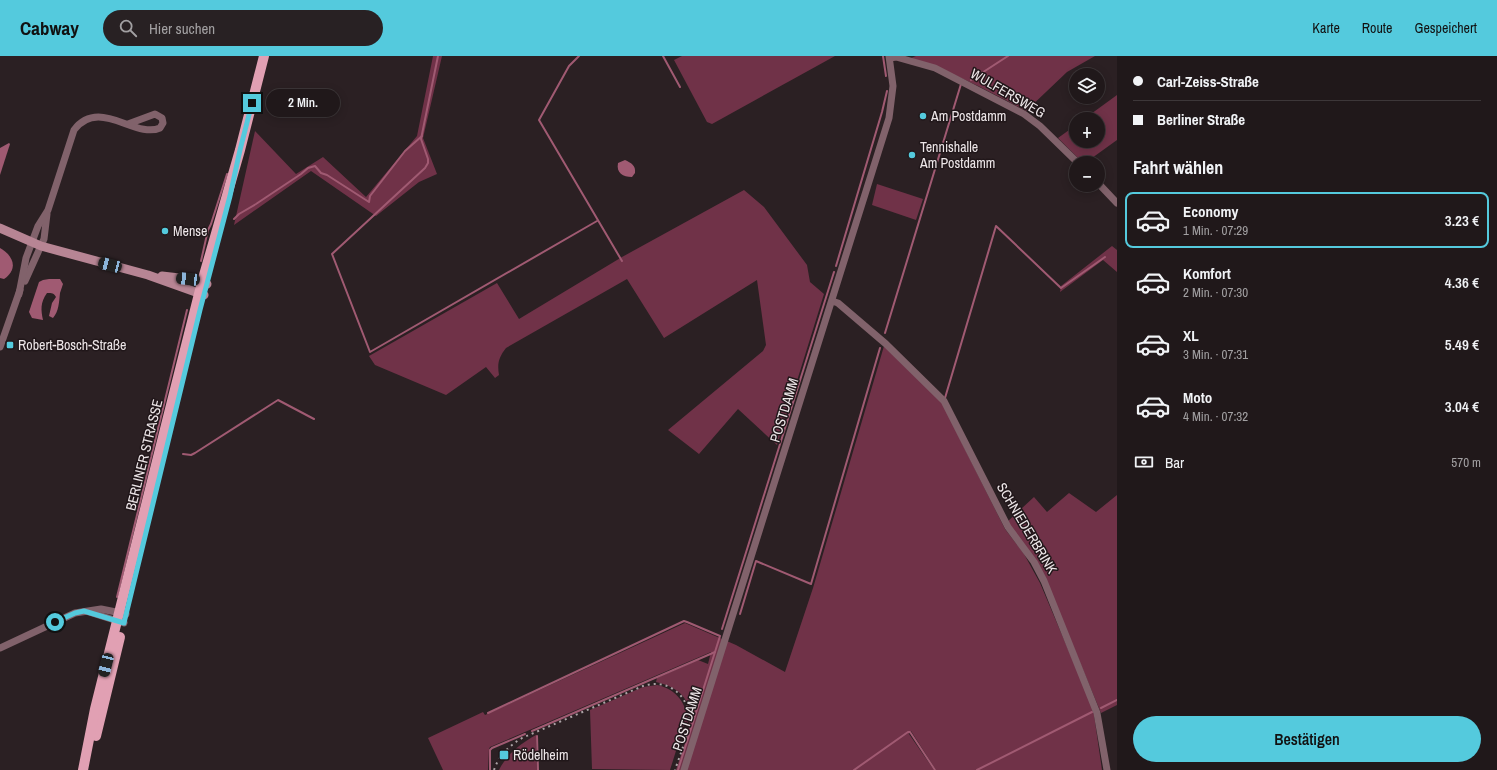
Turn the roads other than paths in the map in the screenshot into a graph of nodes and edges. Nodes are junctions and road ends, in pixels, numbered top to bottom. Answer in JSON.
{"nodes":[{"id":1,"x":264,"y":56,"type":"edge"},
{"id":2,"x":890,"y":57,"type":"edge"},
{"id":3,"x":128,"y":124,"type":"dead end"},
{"id":4,"x":1071,"y":156,"type":"edge"},
{"id":5,"x":1105,"y":190,"type":"edge"},
{"id":6,"x":1117,"y":203,"type":"edge"},
{"id":7,"x":0,"y":228,"type":"edge"},
{"id":8,"x":36,"y":244,"type":"junction"},
{"id":9,"x":148,"y":275,"type":"junction"},
{"id":10,"x":205,"y":283,"type":"junction"},
{"id":11,"x":202,"y":295,"type":"junction"},
{"id":12,"x":832,"y":301,"type":"junction"},
{"id":13,"x":0,"y":346,"type":"edge"},
{"id":14,"x":121,"y":617,"type":"junction"},
{"id":15,"x":0,"y":648,"type":"edge"},
{"id":16,"x":84,"y":770,"type":"edge"},
{"id":17,"x":88,"y":770,"type":"edge"},
{"id":18,"x":684,"y":770,"type":"edge"},
{"id":19,"x":1107,"y":770,"type":"edge"}],
"edges":[{"from":1,"to":10,"type":"main road","name":"BERLINER STRASSE"},
{"from":2,"to":4,"type":"street","name":"WULFERSWEG"},
{"from":2,"to":12,"type":"street","name":"POSTDAMM"},
{"from":3,"to":8,"type":"street"},
{"from":5,"to":6,"type":"street"},
{"from":7,"to":8,"type":"main road"},
{"from":8,"to":9,"type":"main road"},
{"from":8,"to":13,"type":"street"},
{"from":9,"to":10,"type":"main road"},
{"from":9,"to":11,"type":"main road"},
{"from":10,"to":11,"type":"main road","name":"BERLINER STRASSE"},
{"from":11,"to":14,"type":"main road","name":"BERLINER STRASSE"},
{"from":12,"to":18,"type":"street","name":"POSTDAMM"},
{"from":12,"to":19,"type":"street","name":"SCHNIEDERBRINK"},
{"from":14,"to":15,"type":"street"},
{"from":14,"to":16,"type":"main road","name":"BERLINER STRASSE"},
{"from":14,"to":17,"type":"main road","name":"BERLINER STRASSE"}]}
